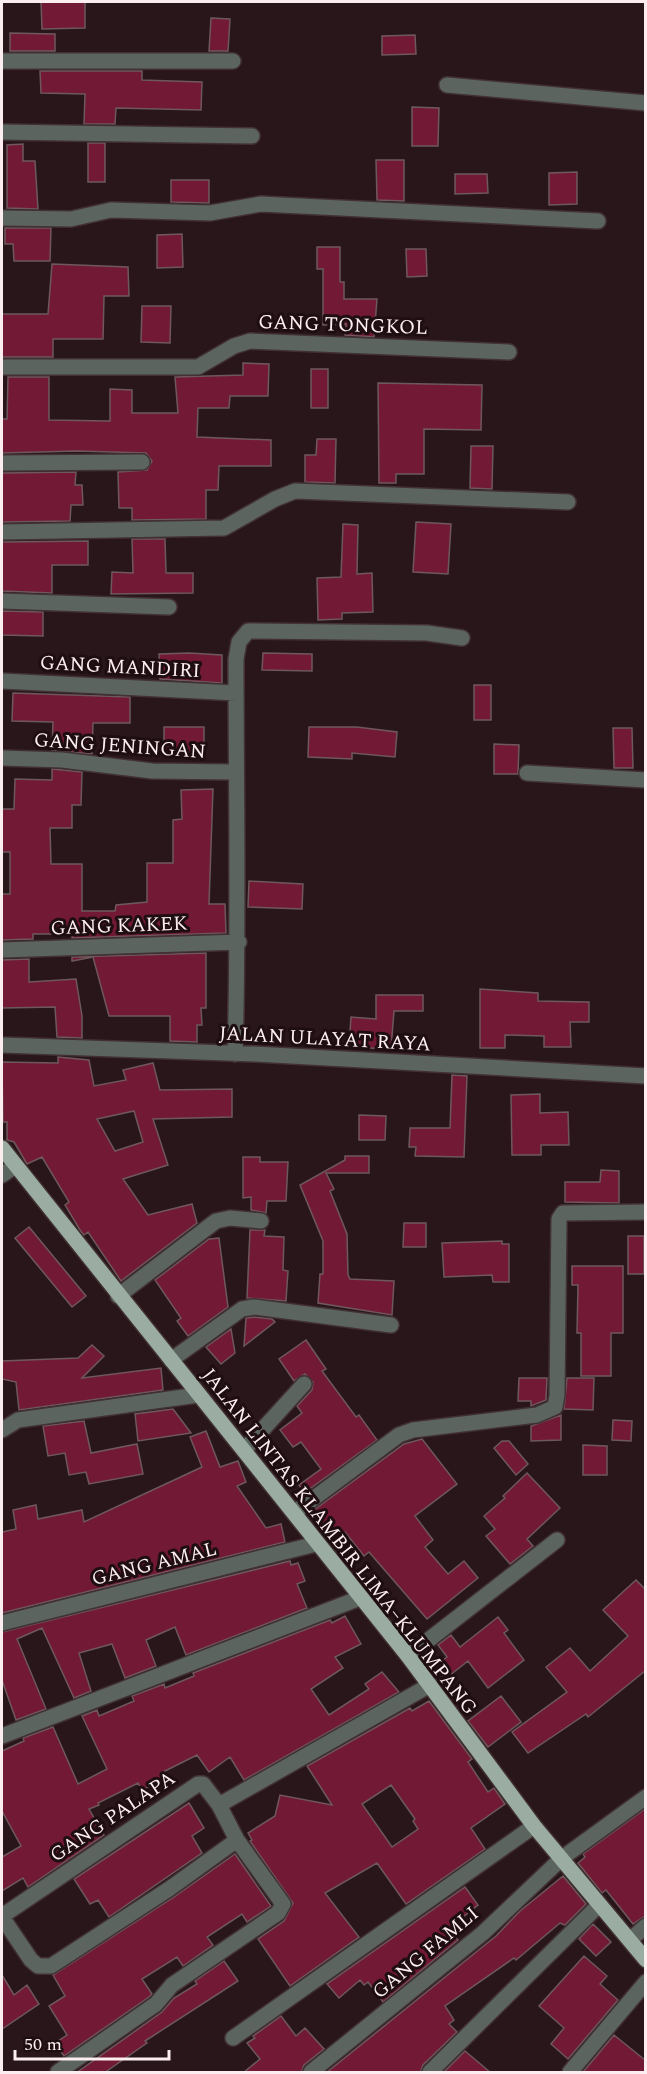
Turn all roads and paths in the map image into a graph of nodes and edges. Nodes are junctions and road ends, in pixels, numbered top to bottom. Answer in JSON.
{"nodes":[{"id":1,"x":233,"y":60,"type":"dead end"},
{"id":2,"x":2,"y":62,"type":"edge"},
{"id":3,"x":447,"y":86,"type":"dead end"},
{"id":4,"x":645,"y":103,"type":"edge"},
{"id":5,"x":2,"y":132,"type":"edge"},
{"id":6,"x":252,"y":136,"type":"dead end"},
{"id":7,"x":2,"y":218,"type":"edge"},
{"id":8,"x":598,"y":221,"type":"dead end"},
{"id":9,"x":509,"y":352,"type":"dead end"},
{"id":10,"x":2,"y":367,"type":"edge"},
{"id":11,"x":142,"y":462,"type":"dead end"},
{"id":12,"x":2,"y":463,"type":"edge"},
{"id":13,"x":568,"y":502,"type":"dead end"},
{"id":14,"x":2,"y":532,"type":"edge"},
{"id":15,"x":2,"y":601,"type":"edge"},
{"id":16,"x":170,"y":607,"type":"dead end"},
{"id":17,"x":462,"y":638,"type":"dead end"},
{"id":18,"x":2,"y":681,"type":"edge"},
{"id":19,"x":236,"y":693,"type":"junction"},
{"id":20,"x":2,"y":758,"type":"edge"},
{"id":21,"x":235,"y":772,"type":"junction"},
{"id":22,"x":526,"y":773,"type":"dead end"},
{"id":23,"x":645,"y":780,"type":"edge"},
{"id":24,"x":239,"y":942,"type":"junction"},
{"id":25,"x":2,"y":950,"type":"edge"},
{"id":26,"x":2,"y":1045,"type":"edge"},
{"id":27,"x":235,"y":1054,"type":"junction"},
{"id":28,"x":645,"y":1076,"type":"edge"},
{"id":29,"x":2,"y":1148,"type":"edge"},
{"id":30,"x":15,"y":1166,"type":"junction"},
{"id":31,"x":2,"y":1175,"type":"edge"},
{"id":32,"x":645,"y":1212,"type":"edge"},
{"id":33,"x":261,"y":1221,"type":"dead end"},
{"id":34,"x":118,"y":1296,"type":"junction"},
{"id":35,"x":391,"y":1325,"type":"dead end"},
{"id":36,"x":171,"y":1360,"type":"junction"},
{"id":37,"x":304,"y":1384,"type":"dead end"},
{"id":38,"x":198,"y":1395,"type":"junction"},
{"id":39,"x":2,"y":1430,"type":"edge"},
{"id":40,"x":244,"y":1450,"type":"junction"},
{"id":41,"x":294,"y":1513,"type":"junction"},
{"id":42,"x":557,"y":1540,"type":"dead end"},
{"id":43,"x":316,"y":1544,"type":"junction"},
{"id":44,"x":360,"y":1598,"type":"junction"},
{"id":45,"x":2,"y":1623,"type":"edge"},
{"id":46,"x":408,"y":1656,"type":"junction"},
{"id":47,"x":430,"y":1685,"type":"junction"},
{"id":48,"x":2,"y":1736,"type":"edge"},
{"id":49,"x":645,"y":1797,"type":"edge"},
{"id":50,"x":219,"y":1805,"type":"junction"},
{"id":51,"x":534,"y":1826,"type":"junction"},
{"id":52,"x":237,"y":1840,"type":"junction"},
{"id":53,"x":562,"y":1857,"type":"junction"},
{"id":54,"x":599,"y":1905,"type":"junction"},
{"id":55,"x":2,"y":1916,"type":"edge"},
{"id":56,"x":645,"y":1926,"type":"edge"},
{"id":57,"x":630,"y":1940,"type":"junction"},
{"id":58,"x":645,"y":1960,"type":"edge"},
{"id":59,"x":645,"y":1982,"type":"edge"},
{"id":60,"x":233,"y":2038,"type":"dead end"},
{"id":61,"x":58,"y":2073,"type":"edge"},
{"id":62,"x":311,"y":2073,"type":"edge"},
{"id":63,"x":430,"y":2073,"type":"edge"},
{"id":64,"x":570,"y":2073,"type":"edge"}],
"edges":[{"from":1,"to":2,"type":"street"},
{"from":3,"to":4,"type":"street"},
{"from":5,"to":6,"type":"street"},
{"from":7,"to":8,"type":"street"},
{"from":9,"to":10,"type":"street","name":"GANG TONGKOL"},
{"from":11,"to":12,"type":"street"},
{"from":13,"to":14,"type":"street"},
{"from":15,"to":16,"type":"street"},
{"from":17,"to":19,"type":"street"},
{"from":18,"to":19,"type":"street","name":"GANG MANDIRI"},
{"from":19,"to":21,"type":"street"},
{"from":20,"to":21,"type":"street","name":"GANG JENINGAN"},
{"from":21,"to":24,"type":"street"},
{"from":22,"to":23,"type":"street"},
{"from":24,"to":25,"type":"street","name":"GANG KAKEK"},
{"from":24,"to":27,"type":"street"},
{"from":26,"to":27,"type":"street","name":"JALAN ULAYAT RAYA"},
{"from":27,"to":28,"type":"street","name":"JALAN ULAYAT RAYA"},
{"from":29,"to":30,"type":"main road","name":"JALAN LINTAS KLAMBIR LIMA–KLUMPANG"},
{"from":30,"to":31,"type":"street"},
{"from":30,"to":34,"type":"main road","name":"JALAN LINTAS KLAMBIR LIMA–KLUMPANG"},
{"from":32,"to":41,"type":"street"},
{"from":33,"to":34,"type":"street"},
{"from":34,"to":36,"type":"main road","name":"JALAN LINTAS KLAMBIR LIMA–KLUMPANG"},
{"from":35,"to":36,"type":"street"},
{"from":36,"to":38,"type":"main road","name":"JALAN LINTAS KLAMBIR LIMA–KLUMPANG"},
{"from":37,"to":40,"type":"street"},
{"from":38,"to":39,"type":"street"},
{"from":38,"to":40,"type":"main road","name":"JALAN LINTAS KLAMBIR LIMA–KLUMPANG"},
{"from":40,"to":41,"type":"main road","name":"JALAN LINTAS KLAMBIR LIMA–KLUMPANG"},
{"from":41,"to":43,"type":"main road","name":"JALAN LINTAS KLAMBIR LIMA–KLUMPANG"},
{"from":42,"to":46,"type":"street"},
{"from":43,"to":44,"type":"main road","name":"JALAN LINTAS KLAMBIR LIMA–KLUMPANG"},
{"from":43,"to":45,"type":"street","name":"GANG AMAL"},
{"from":44,"to":46,"type":"main road","name":"JALAN LINTAS KLAMBIR LIMA–KLUMPANG"},
{"from":44,"to":48,"type":"street"},
{"from":46,"to":47,"type":"main road","name":"JALAN LINTAS KLAMBIR LIMA–KLUMPANG"},
{"from":47,"to":50,"type":"street"},
{"from":47,"to":51,"type":"main road","name":"JALAN LINTAS KLAMBIR LIMA–KLUMPANG"},
{"from":49,"to":53,"type":"street","name":"GANG FAMLI"},
{"from":50,"to":52,"type":"street"},
{"from":50,"to":55,"type":"street","name":"GANG PALAPA"},
{"from":51,"to":53,"type":"main road","name":"JALAN LINTAS KLAMBIR LIMA–KLUMPANG"},
{"from":51,"to":60,"type":"street"},
{"from":52,"to":55,"type":"street"},
{"from":52,"to":61,"type":"street"},
{"from":53,"to":54,"type":"main road","name":"JALAN LINTAS KLAMBIR LIMA–KLUMPANG"},
{"from":53,"to":62,"type":"street","name":"GANG FAMLI"},
{"from":54,"to":57,"type":"main road","name":"JALAN LINTAS KLAMBIR LIMA–KLUMPANG"},
{"from":54,"to":63,"type":"street"},
{"from":56,"to":57,"type":"street"},
{"from":57,"to":58,"type":"main road","name":"JALAN LINTAS KLAMBIR LIMA–KLUMPANG"},
{"from":59,"to":64,"type":"street"}]}
